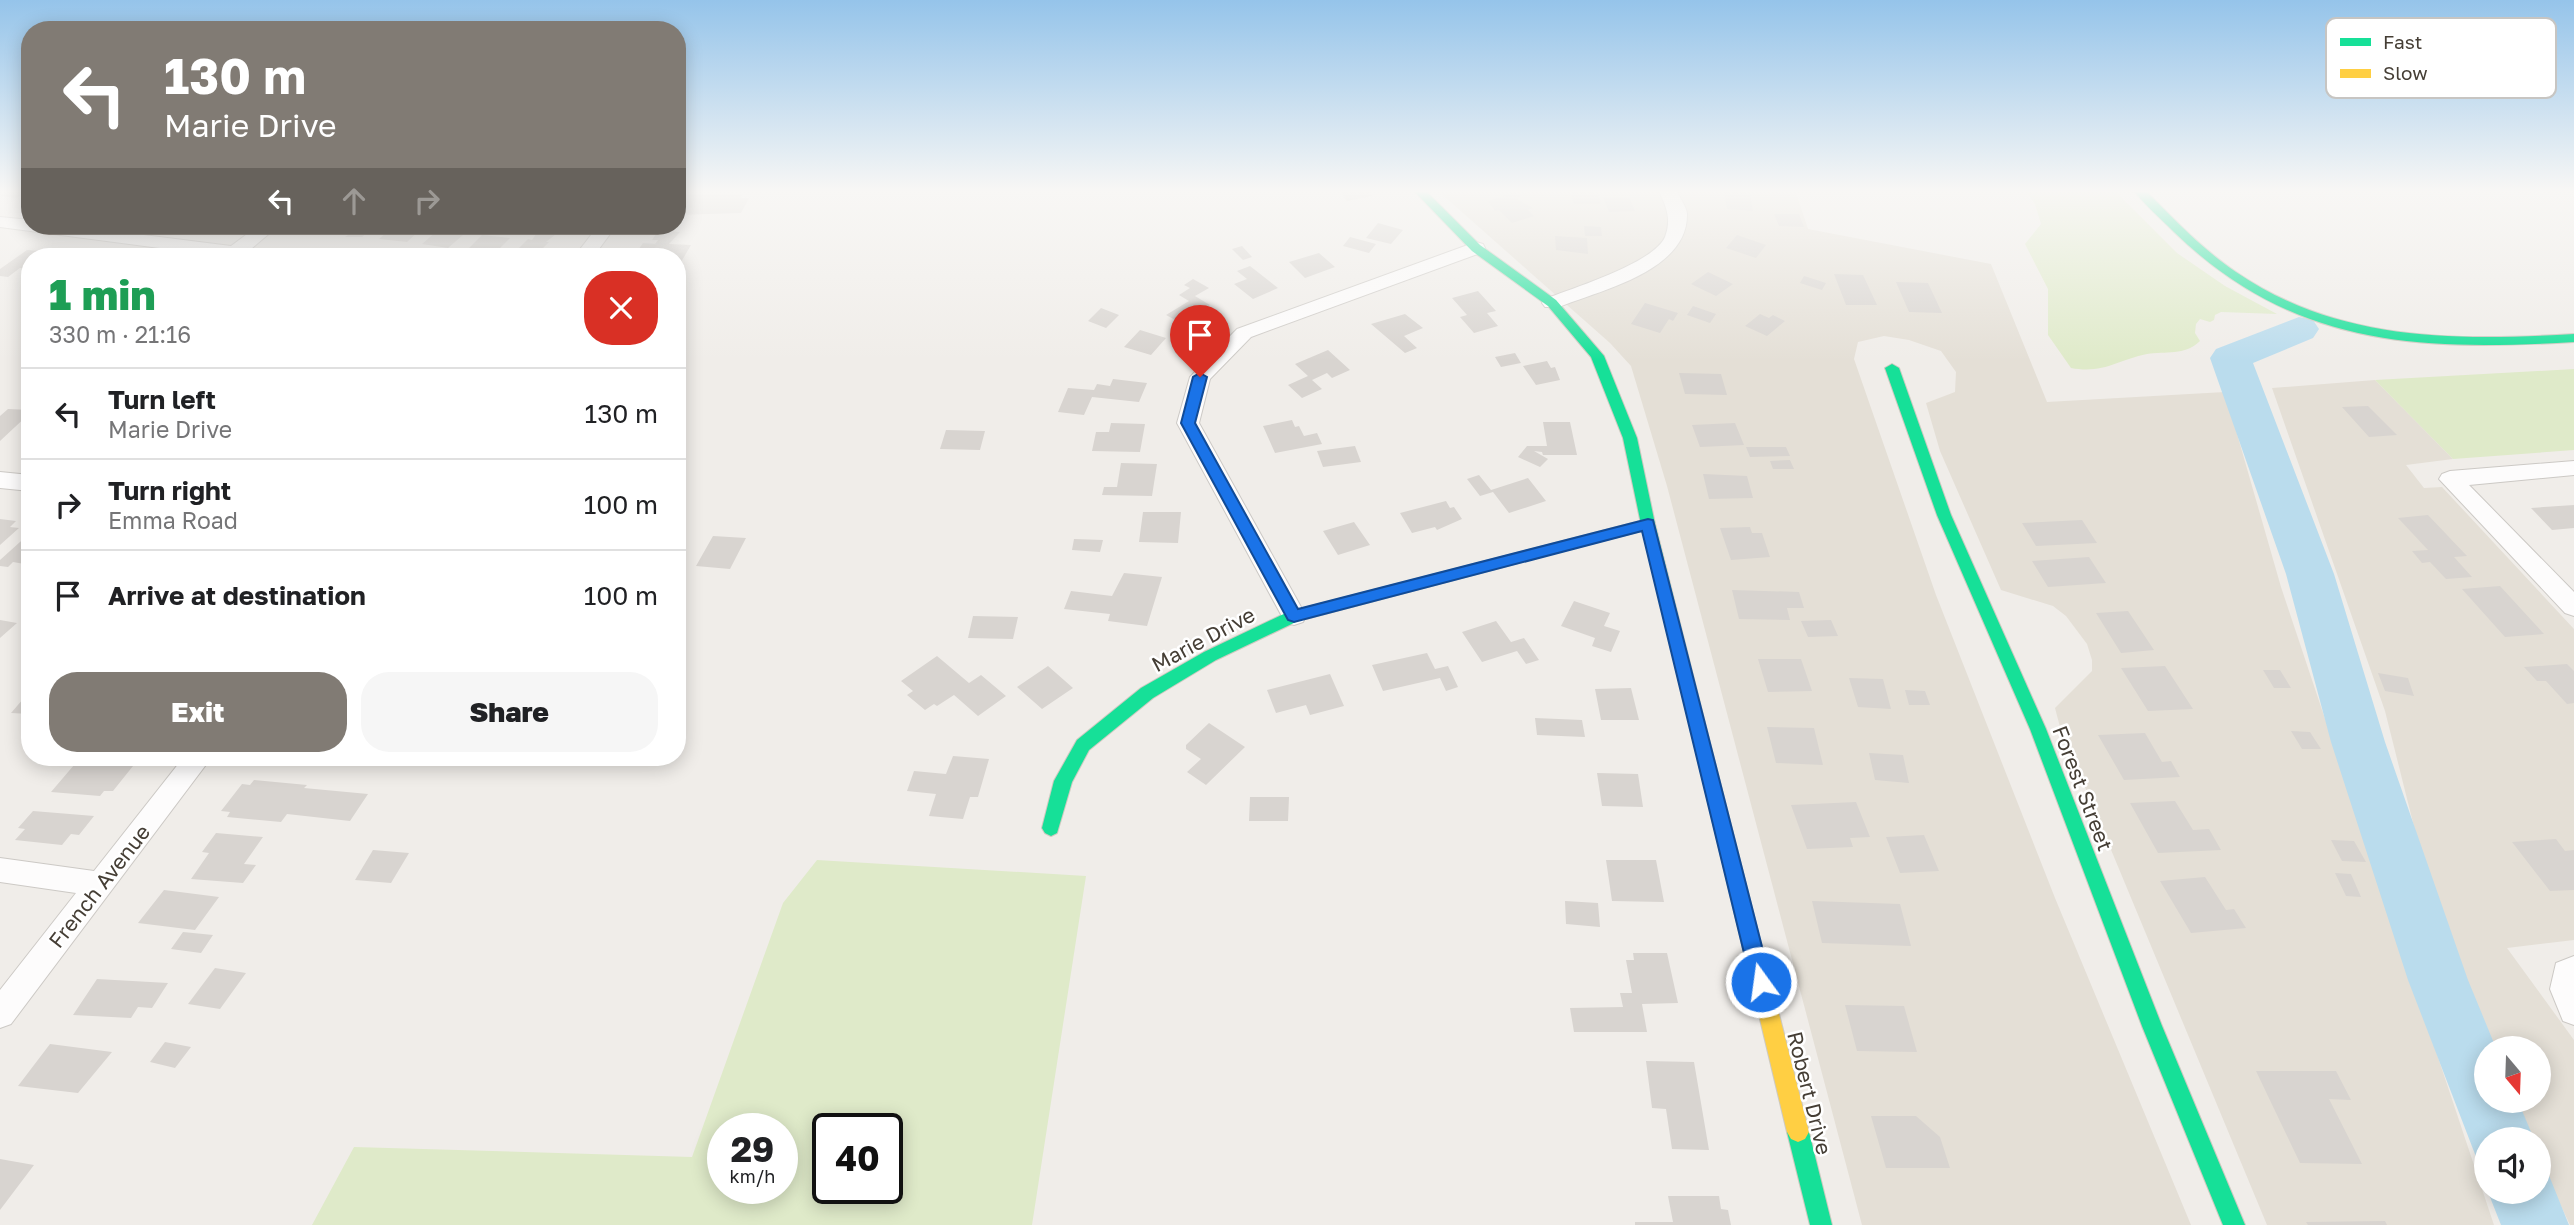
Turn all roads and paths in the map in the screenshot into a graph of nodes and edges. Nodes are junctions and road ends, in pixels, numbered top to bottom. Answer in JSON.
{"nodes":[{"id":1,"x":1666,"y":247,"type":"edge"},
{"id":2,"x":2202,"y":247,"type":"edge"},
{"id":3,"x":1476,"y":248,"type":"joint"},
{"id":4,"x":1552,"y":303,"type":"junction"},
{"id":5,"x":2574,"y":338,"type":"edge"},
{"id":6,"x":1892,"y":368,"type":"dead end"},
{"id":7,"x":2574,"y":468,"type":"edge"},
{"id":8,"x":0,"y":480,"type":"edge"},
{"id":9,"x":21,"y":483,"type":"edge"},
{"id":10,"x":1648,"y":524,"type":"junction"},
{"id":11,"x":2574,"y":607,"type":"edge"},
{"id":12,"x":1294,"y":616,"type":"junction"},
{"id":13,"x":192,"y":766,"type":"edge"},
{"id":14,"x":1051,"y":828,"type":"dead end"},
{"id":15,"x":0,"y":870,"type":"edge"},
{"id":16,"x":100,"y":884,"type":"junction"},
{"id":17,"x":2574,"y":970,"type":"edge"},
{"id":18,"x":2574,"y":1011,"type":"edge"},
{"id":19,"x":0,"y":1014,"type":"edge"},
{"id":20,"x":1821,"y":1225,"type":"edge"},
{"id":21,"x":2234,"y":1225,"type":"edge"}],
"edges":[{"from":1,"to":4,"type":"street"},
{"from":2,"to":5,"type":"street"},
{"from":3,"to":4,"type":"street","name":"Robert Drive"},
{"from":3,"to":12,"type":"street"},
{"from":4,"to":10,"type":"street","name":"Robert Drive"},
{"from":6,"to":21,"type":"street","name":"Forest Street"},
{"from":7,"to":11,"type":"street"},
{"from":8,"to":9,"type":"street"},
{"from":10,"to":12,"type":"street","name":"Marie Drive"},
{"from":10,"to":20,"type":"street","name":"Robert Drive"},
{"from":12,"to":14,"type":"street","name":"Marie Drive"},
{"from":13,"to":16,"type":"street","name":"French Avenue"},
{"from":15,"to":16,"type":"street"},
{"from":16,"to":19,"type":"street","name":"French Avenue"},
{"from":17,"to":18,"type":"street"}]}
